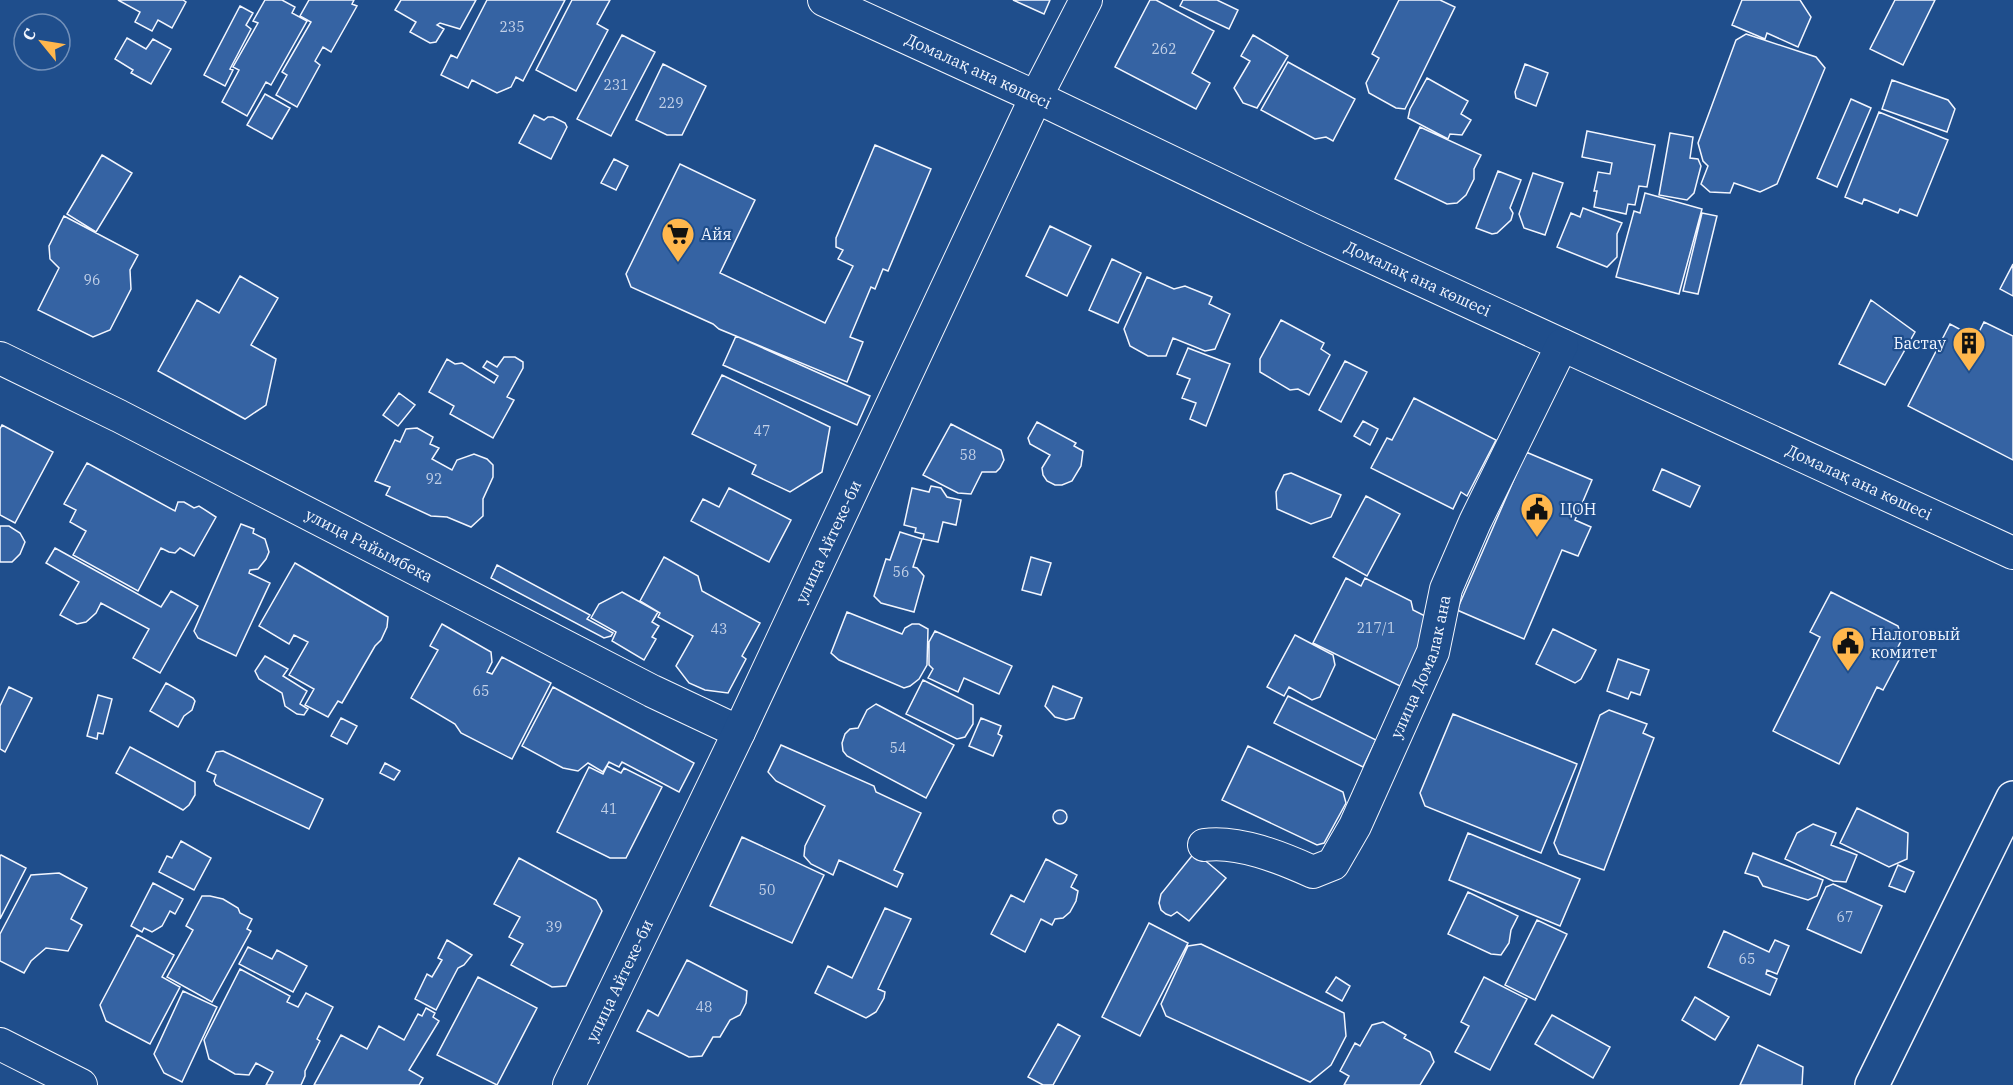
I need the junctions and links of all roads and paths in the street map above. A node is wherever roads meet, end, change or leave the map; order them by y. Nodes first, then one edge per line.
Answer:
1 (824, 0) edge
2 (1086, 0) edge
3 (1036, 97) junction
4 (1562, 345) junction
5 (0, 358) edge
6 (2013, 553) edge
7 (739, 732) junction
8 (2013, 798) edge
9 (1204, 845) dead end
10 (0, 1044) edge
11 (81, 1085) edge
12 (569, 1085) edge
13 (1872, 1085) edge

1 - 3 street, Домалақ ана көшесі
2 - 3 street, улица Айтеке-би
3 - 4 street, Домалақ ана көшесі
3 - 7 street, улица Айтеке-би
4 - 6 street, Домалақ ана көшесі
4 - 9 street, улица Домалак ана
5 - 7 street, улица Райымбека
7 - 12 street, улица Айтеке-би
8 - 13 main road
10 - 11 street

